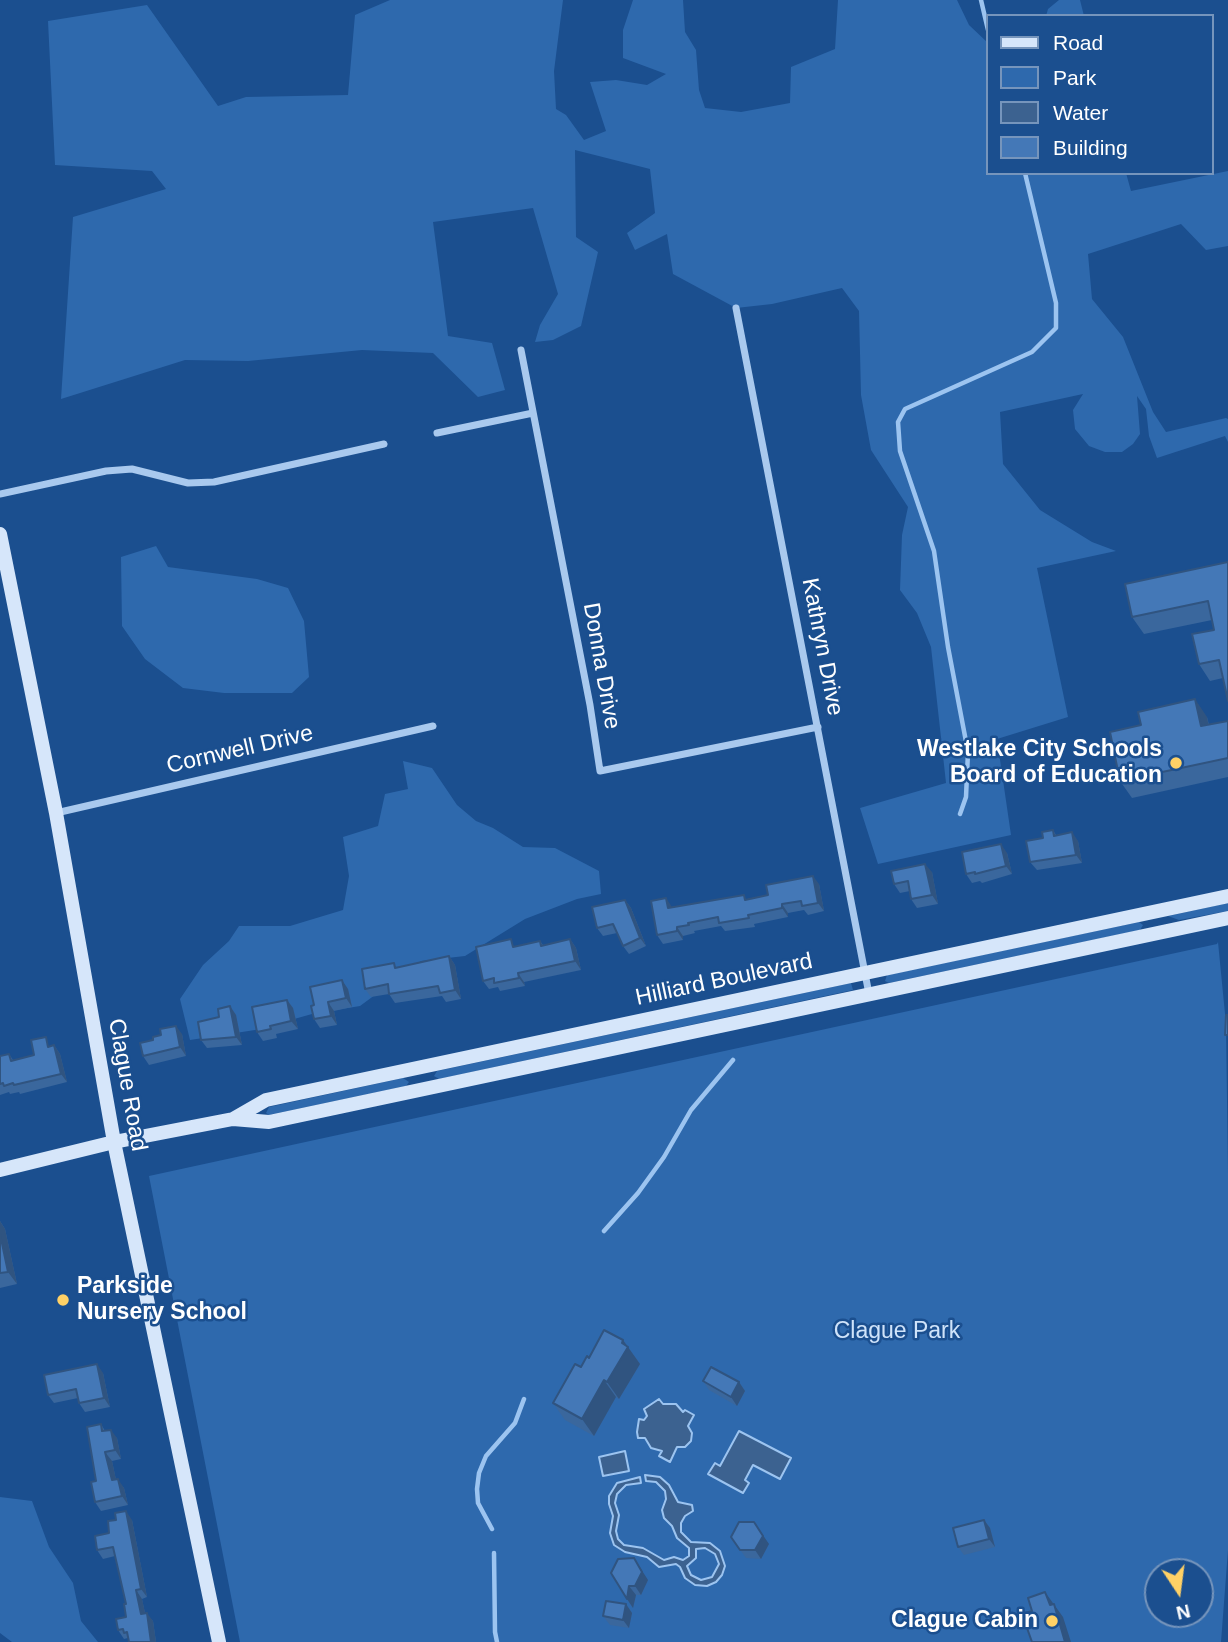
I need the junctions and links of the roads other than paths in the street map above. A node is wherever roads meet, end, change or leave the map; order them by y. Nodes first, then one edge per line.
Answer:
1 (736, 308) dead end
2 (521, 350) dead end
3 (533, 413) junction
4 (437, 433) dead end
5 (384, 444) dead end
6 (0, 495) edge
7 (0, 534) edge
8 (433, 726) dead end
9 (818, 727) junction
10 (56, 813) junction
11 (1228, 896) edge
12 (1228, 918) edge
13 (864, 973) junction
14 (869, 995) junction
15 (233, 1119) junction
16 (114, 1143) junction
17 (0, 1170) edge
18 (219, 1642) edge

1 - 9 street, Kathryn Drive
2 - 3 street, Donna Drive
3 - 4 street
3 - 9 street, Donna Drive
5 - 6 street
7 - 10 main road, Clague Road
8 - 10 street, Cornwell Drive
9 - 13 street, Kathryn Drive
10 - 16 main road, Clague Road
11 - 13 main road, Hilliard Boulevard
12 - 14 main road, Hilliard Boulevard
13 - 14 street, Kathryn Drive
13 - 15 main road, Hilliard Boulevard
14 - 15 main road, Hilliard Boulevard
15 - 16 main road, Hilliard Boulevard
16 - 17 main road, Hilliard Boulevard
16 - 18 main road, Clague Road

